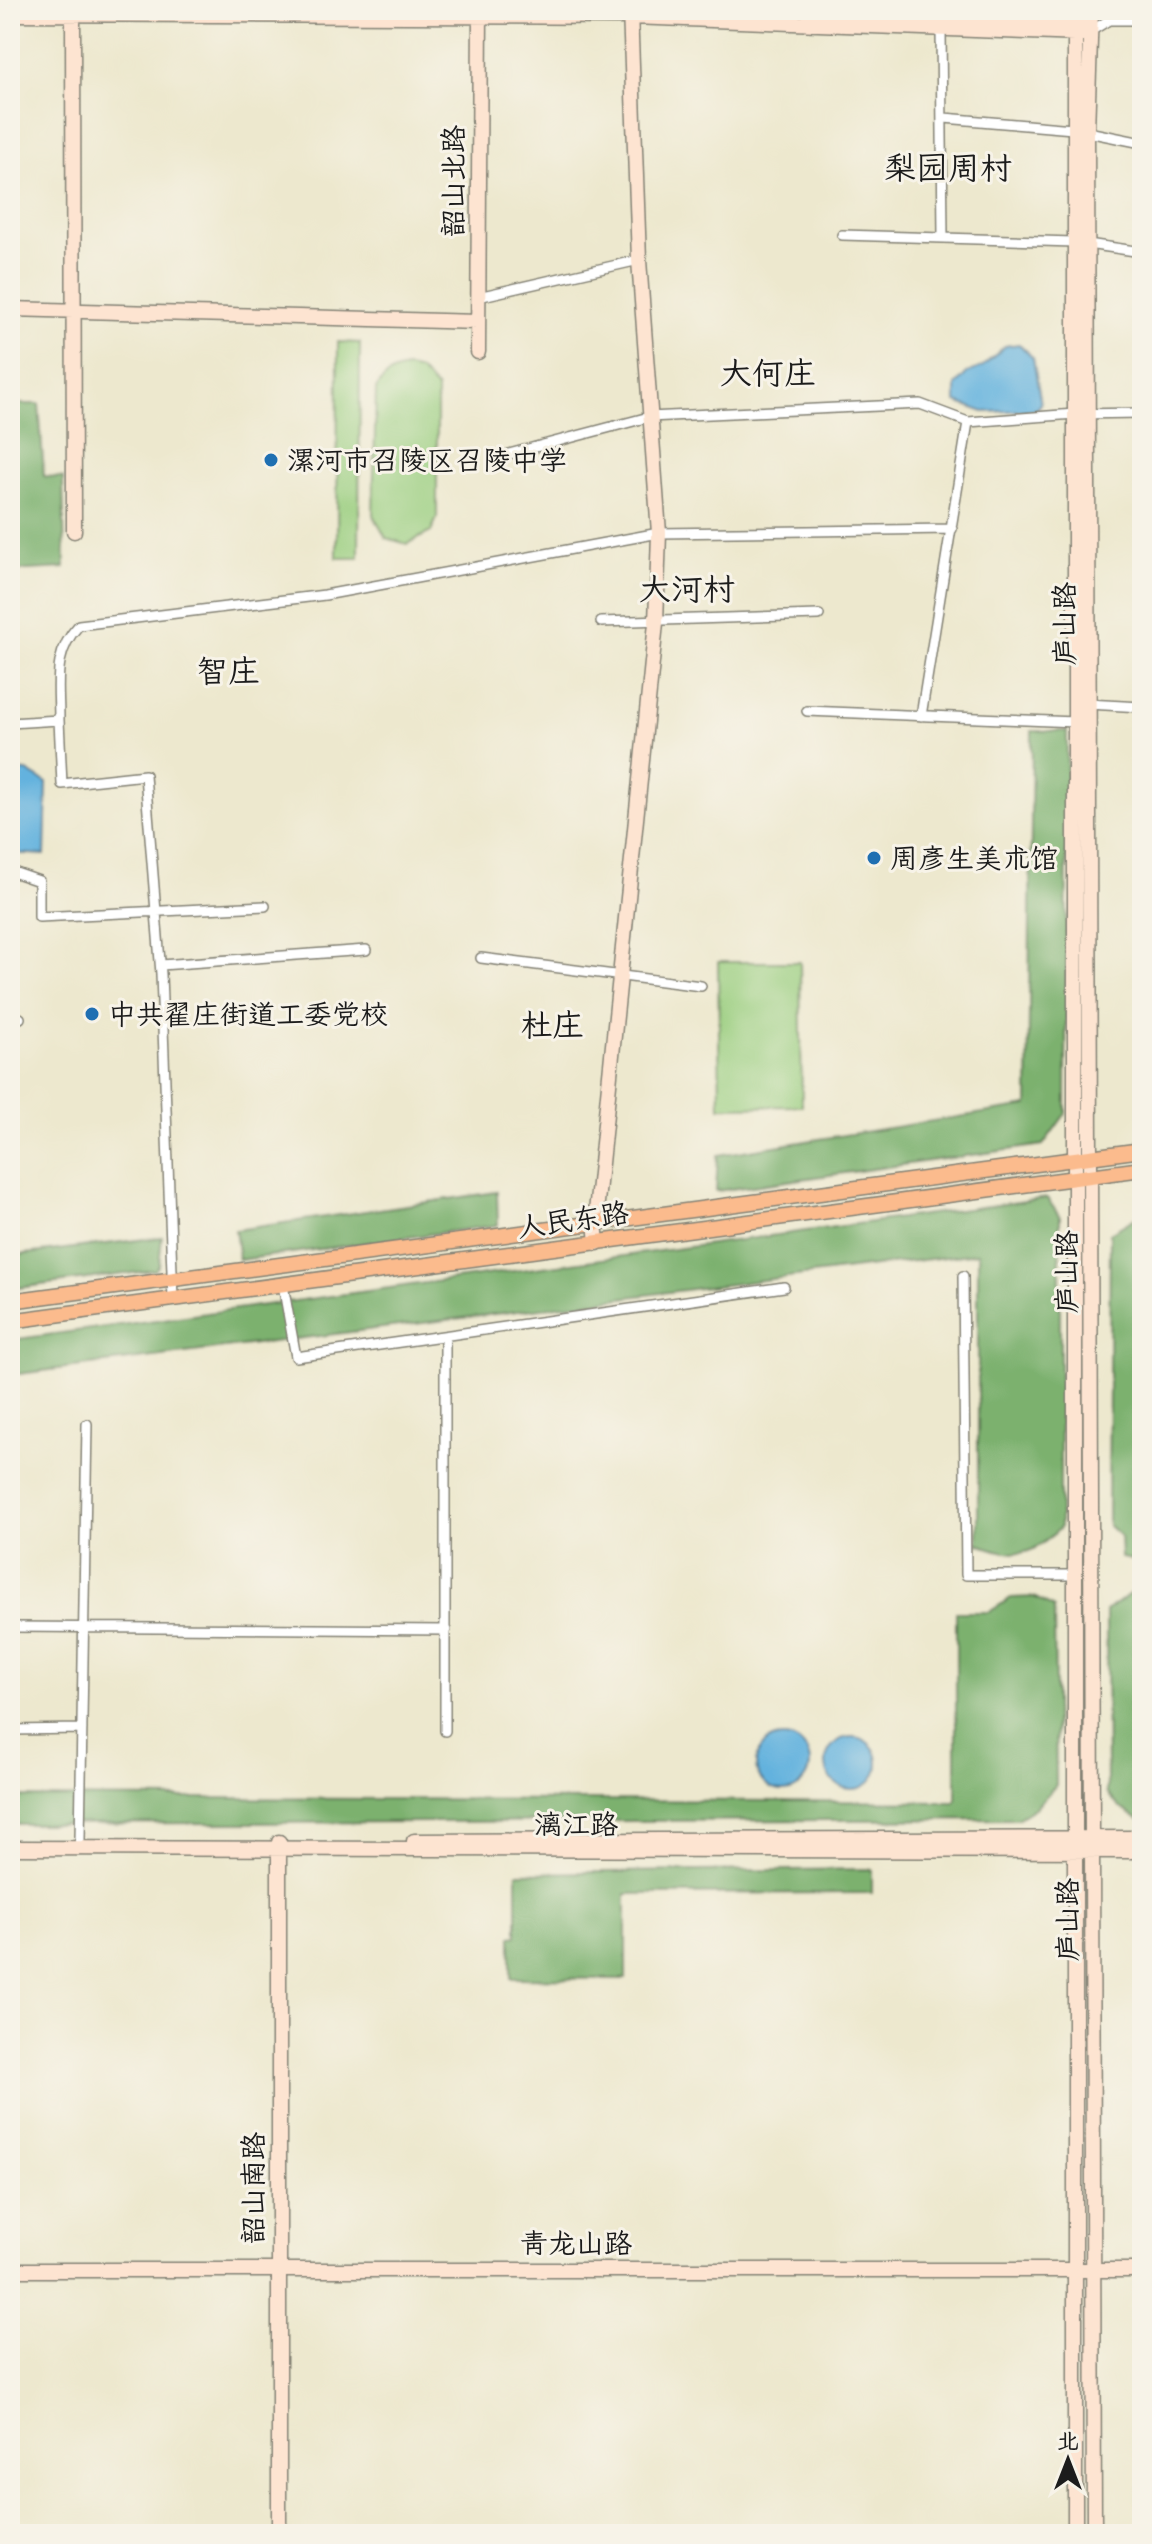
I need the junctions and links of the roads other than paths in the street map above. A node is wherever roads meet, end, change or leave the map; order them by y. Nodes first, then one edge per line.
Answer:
1 (806, 10) edge
2 (1091, 10) edge
3 (73, 12) edge
4 (278, 12) edge
5 (480, 13) edge
6 (631, 13) edge
7 (10, 14) edge
8 (1142, 20) edge
9 (1074, 23) edge
10 (941, 30) junction
11 (1091, 31) junction
12 (944, 118) junction
13 (1080, 130) junction
14 (1142, 143) edge
15 (842, 235) dead end
16 (943, 238) junction
17 (1082, 243) junction
18 (1142, 252) edge
19 (639, 260) junction
20 (478, 297) junction
21 (10, 309) edge
22 (74, 309) junction
23 (478, 322) junction
24 (478, 352) dead end
25 (1142, 413) edge
26 (1082, 414) junction
27 (649, 417) junction
28 (968, 422) junction
29 (498, 457) dead end
30 (952, 529) junction
31 (74, 531) dead end
32 (659, 533) junction
33 (819, 615) dead end
34 (656, 621) junction
35 (601, 622) dead end
36 (1083, 704) junction
37 (1142, 707) edge
38 (807, 711) dead end
39 (921, 716) junction
40 (59, 720) junction
41 (1075, 722) junction
42 (10, 723) edge
43 (10, 871) edge
44 (265, 906) dead end
45 (156, 913) junction
46 (366, 950) dead end
47 (481, 958) dead end
48 (161, 965) junction
49 (622, 973) junction
50 (701, 986) dead end
51 (1142, 1150) edge
52 (1092, 1156) junction
53 (1076, 1159) junction
54 (1142, 1169) edge
55 (1092, 1176) junction
56 (1076, 1179) junction
57 (595, 1222) junction
58 (597, 1243) junction
59 (963, 1276) dead end
60 (173, 1278) junction
61 (283, 1285) junction
62 (784, 1287) dead end
63 (173, 1299) junction
64 (10, 1301) edge
65 (10, 1321) edge
66 (445, 1336) junction
67 (87, 1424) dead end
68 (1077, 1575) junction
69 (1093, 1575) junction
70 (10, 1627) edge
71 (84, 1628) junction
72 (446, 1630) junction
73 (82, 1729) junction
74 (10, 1730) edge
75 (445, 1731) dead end
76 (1142, 1838) edge
77 (10, 1840) edge
78 (80, 1840) junction
79 (1076, 1844) junction
80 (1093, 1844) junction
81 (279, 1846) junction
82 (10, 1848) edge
83 (1142, 1851) edge
84 (279, 2269) junction
85 (10, 2270) edge
86 (1073, 2270) junction
87 (1094, 2270) junction
88 (1142, 2270) edge
89 (279, 2534) edge
90 (1075, 2534) edge
91 (1094, 2534) edge

1 - 9 street
2 - 11 street, 庐山路
3 - 4 street
3 - 7 street
3 - 22 street
4 - 5 street
5 - 6 street
5 - 20 street, 韶山北路
6 - 10 street
6 - 19 street
8 - 11 street
9 - 10 street
9 - 11 street
9 - 13 street, 庐山路
10 - 12 street
11 - 13 street, 庐山路
12 - 13 street
12 - 16 street
13 - 14 street
13 - 17 street, 庐山路
15 - 16 street
16 - 17 street
17 - 18 street
17 - 26 street, 庐山路
19 - 20 street
19 - 27 street
20 - 23 street, 韶山北路
21 - 22 street
22 - 23 street
22 - 31 street
23 - 24 street, 韶山北路
25 - 26 street
26 - 28 street
26 - 36 street, 庐山路
27 - 28 street
27 - 29 street
27 - 32 street
28 - 30 street
30 - 32 street
30 - 39 street
32 - 34 street
32 - 40 street
33 - 34 street
34 - 35 street
34 - 49 street
36 - 37 street
36 - 41 street, 庐山路
36 - 52 street, 庐山路
38 - 39 street
39 - 41 street
40 - 42 street
40 - 45 street
41 - 53 street, 庐山路
43 - 45 street
44 - 45 street
45 - 48 street
46 - 48 street
47 - 49 street
48 - 60 street
49 - 50 street
49 - 57 street
51 - 52 main road, 人民东路
52 - 53 main road, 人民东路
52 - 55 street, 庐山路
53 - 56 street, 庐山路
53 - 57 main road, 人民东路
54 - 55 main road, 人民东路
55 - 56 main road, 人民东路
55 - 69 street, 庐山路
56 - 58 main road, 人民东路
56 - 68 street, 庐山路
57 - 58 street
57 - 60 main road, 人民东路
58 - 61 main road, 人民东路
59 - 68 street
60 - 63 street
60 - 64 main road, 人民东路
61 - 63 main road, 人民东路
61 - 66 street
62 - 66 street
63 - 65 main road, 人民东路
66 - 72 street
67 - 71 street
68 - 69 street
68 - 79 street, 庐山路
69 - 80 street, 庐山路
70 - 71 street
71 - 72 street
71 - 73 street
72 - 75 street
73 - 74 street
73 - 78 street
76 - 80 street, 漓江路
77 - 78 street, 漓江路
78 - 81 street, 漓江路
79 - 80 street, 漓江路
79 - 81 street, 漓江路
79 - 86 street, 庐山路
80 - 83 street, 漓江路
80 - 87 street, 庐山路
81 - 82 street, 漓江路
81 - 84 street, 韶山南路
84 - 85 street, 青龙山路
84 - 86 street, 青龙山路
84 - 89 street, 韶山南路
86 - 87 street, 青龙山路
86 - 90 street, 庐山路
87 - 88 street, 青龙山路
87 - 91 street, 庐山路

